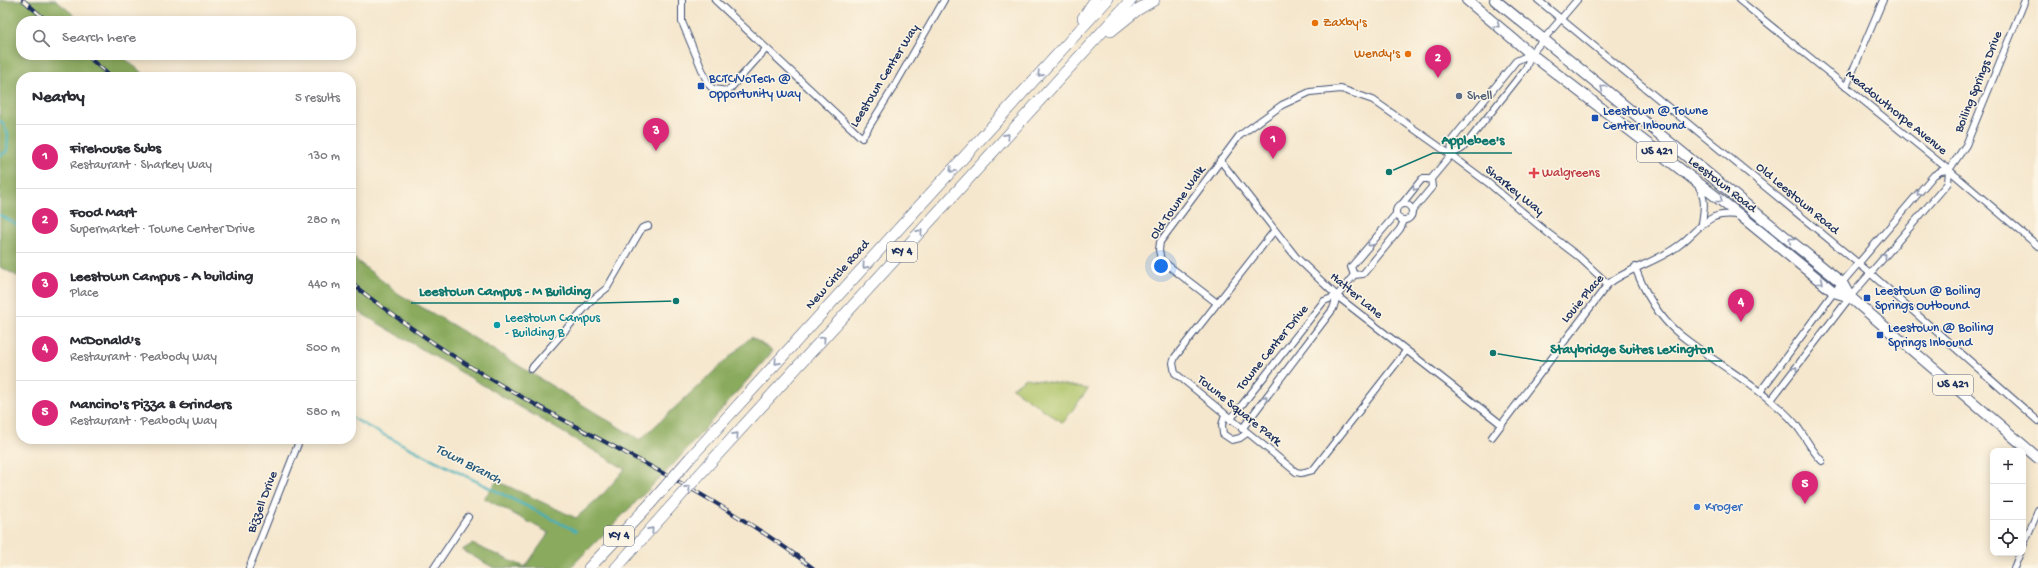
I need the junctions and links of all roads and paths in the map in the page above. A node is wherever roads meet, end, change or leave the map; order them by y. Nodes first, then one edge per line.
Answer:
1 (682, 0) edge
2 (715, 0) edge
3 (944, 0) edge
4 (1095, 0) edge
5 (1107, 0) edge
6 (1131, 0) edge
7 (1154, 0) edge
8 (1467, 0) edge
9 (1495, 0) edge
10 (1538, 0) edge
11 (1577, 0) edge
12 (1739, 0) edge
13 (1883, 0) edge
14 (2025, 0) edge
15 (1746, 2) edge
16 (1562, 19) junction
17 (1095, 40) junction
18 (1543, 41) junction
19 (1066, 45) junction
20 (766, 48) junction
21 (1531, 54) junction
22 (1846, 87) junction
23 (1451, 155) junction
24 (1220, 160) junction
25 (1949, 170) junction
26 (1431, 179) junction
27 (1698, 184) junction
28 (1402, 204) junction
29 (1412, 211) junction
30 (1396, 214) junction
31 (1741, 216) junction
32 (1404, 221) junction
33 (1702, 224) junction
34 (648, 226) dead end
35 (1274, 231) junction
36 (2038, 246) edge
37 (1858, 264) junction
38 (1635, 267) junction
39 (1870, 273) junction
40 (1354, 275) junction
41 (1842, 283) junction
42 (1608, 284) junction
43 (1834, 292) junction
44 (1337, 296) junction
45 (1850, 297) junction
46 (1217, 303) junction
47 (1406, 351) junction
48 (531, 369) dead end
49 (1760, 392) junction
50 (1771, 400) junction
51 (1225, 415) junction
52 (1230, 420) junction
53 (2038, 421) edge
54 (1502, 424) junction
55 (1242, 429) junction
56 (1247, 433) junction
57 (1492, 437) dead end
58 (298, 444) dead end
59 (2038, 458) edge
60 (1822, 461) dead end
61 (2038, 511) edge
62 (468, 517) dead end
63 (2026, 539) edge
64 (2019, 556) edge
65 (249, 568) edge
66 (434, 568) edge
67 (589, 568) edge
68 (616, 568) edge
69 (2014, 568) edge

1 - 20 street
2 - 20 street, Leestown Center Way
3 - 20 street, Leestown Center Way
4 - 19 highway
5 - 19 highway, New Circle Road / KY 4
6 - 17 highway, KY 4
7 - 17 highway
8 -> 21 main road, Leestown Road / US 421
9 - 18 main road, Leestown Road / US 421
10 - 16 street, Old Leestown Road
11 - 16 street
12 - 15 street, Meadowthorpe Avenue
13 - 22 street
14 - 25 street, Boiling Springs Drive
15 - 22 street, Meadowthorpe Avenue
16 - 18 street
16 - 37 street, Old Leestown Road
68 -> 17 highway, KY 4, bridge
18 - 21 street
41 -> 18 main road, Leestown Road / US 421
19 -> 67 highway, New Circle Road / KY 4, bridge
23 -> 21 street
21 - 23 street
21 - 27 main road, Leestown Road / US 421
22 - 25 street, Meadowthorpe Avenue
23 - 24 street, Sharkey Way
23 - 26 street
23 - 42 street, Sharkey Way
24 - 35 street, Hatter Lane
24 - 46 street, Old Towne Walk
25 - 36 street, Meadowthorpe Avenue
25 -> 37 street
39 -> 25 street, Boiling Springs Drive
26 -> 28 street
26 - 29 street
27 -> 31 main road, Leestown Road / US 421
27 - 33 street
28 - 29 street
28 - 30 street
29 - 32 street
30 - 32 street
30 -> 40 street, Towne Center Drive
31 - 33 street, Louie Place
31 -> 43 main road, Leestown Road / US 421
32 - 40 street, Towne Center Drive
33 - 38 street, Louie Place
34 - 48 street
35 - 44 street, Hatter Lane
35 - 46 street, Towne Square Park
37 - 39 street, Old Leestown Road
37 - 41 street
38 - 42 street, Louie Place
38 - 49 street
39 - 45 street, Boiling Springs Drive
39 - 53 street, Old Leestown Road
40 - 44 street, Towne Center Drive
41 - 43 street
41 - 45 main road, Leestown Road / US 421
42 - 54 street, Louie Place
43 - 45 main road, Leestown Road / US 421
43 - 49 street
44 - 47 street, Hatter Lane
44 - 52 street, Towne Center Drive
55 -> 44 street, Towne Center Drive
50 -> 45 street, Boiling Springs Drive
45 - 59 main road, Leestown Road / US 421
46 - 51 street, Towne Square Park
47 - 54 street, Hatter Lane
47 - 56 street, Towne Square Park
49 - 50 street
50 - 60 street
51 - 52 street, Towne Square Park
51 - 56 street
52 - 55 street, Towne Square Park
54 - 57 street, Louie Place
55 - 56 street, Towne Square Park
58 - 65 street, Bizzell Drive
61 - 63 street
62 - 66 street
64 - 69 street

